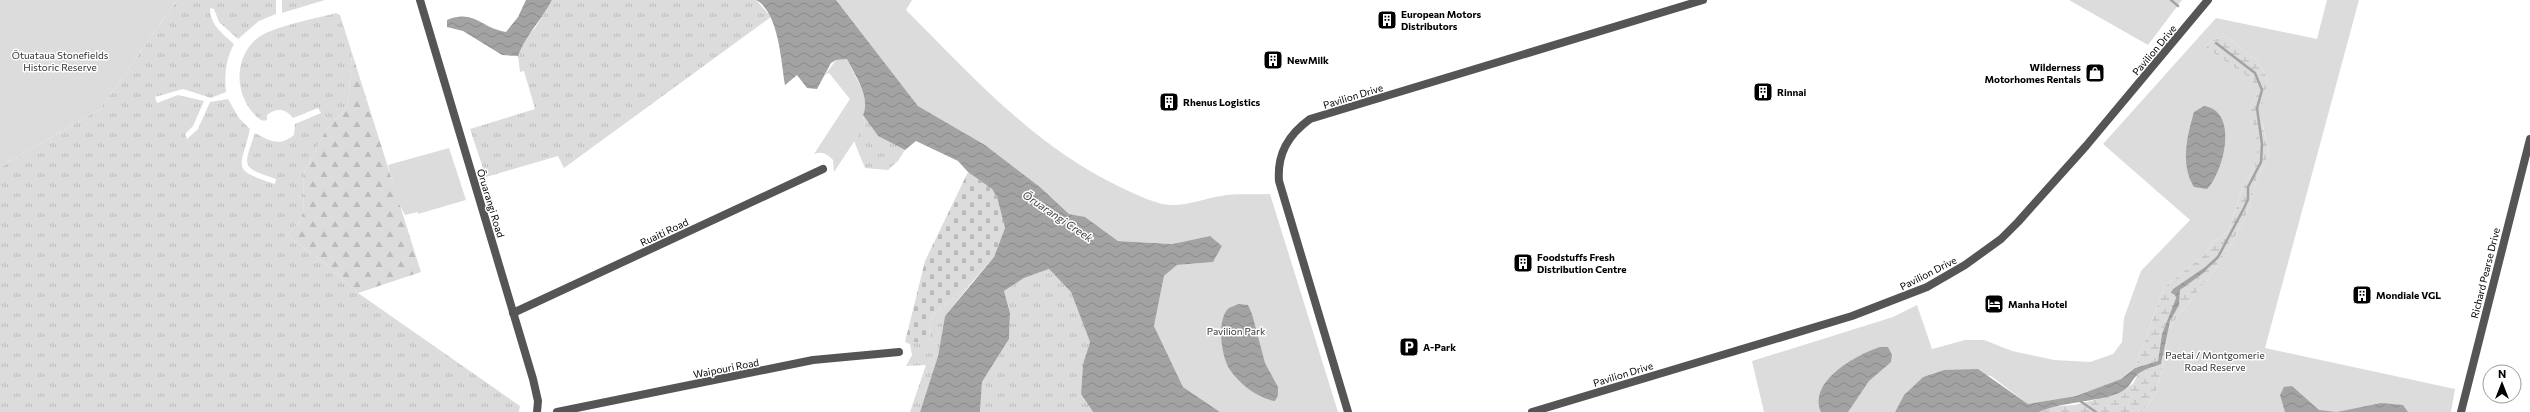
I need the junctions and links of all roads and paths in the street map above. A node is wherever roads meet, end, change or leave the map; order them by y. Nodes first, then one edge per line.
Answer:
1 (420, 0) edge
2 (1703, 0) edge
3 (2208, 0) edge
4 (2530, 139) edge
5 (823, 169) dead end
6 (2521, 171) junction
7 (2530, 173) edge
8 (514, 313) junction
9 (899, 352) dead end
10 (537, 412) edge
11 (557, 412) edge
12 (1348, 412) edge
13 (1532, 412) edge
14 (2461, 412) edge

1 - 8 street, Ōruarangi Road
2 - 12 street, Pavilion Drive
3 - 13 street, Pavilion Drive
4 - 6 street, Richard Pearse Drive
5 - 8 street, Ruaiti Road
6 - 7 street
6 - 14 street, Richard Pearse Drive
8 - 10 street, Ōruarangi Road
9 - 11 street, Waipouri Road

